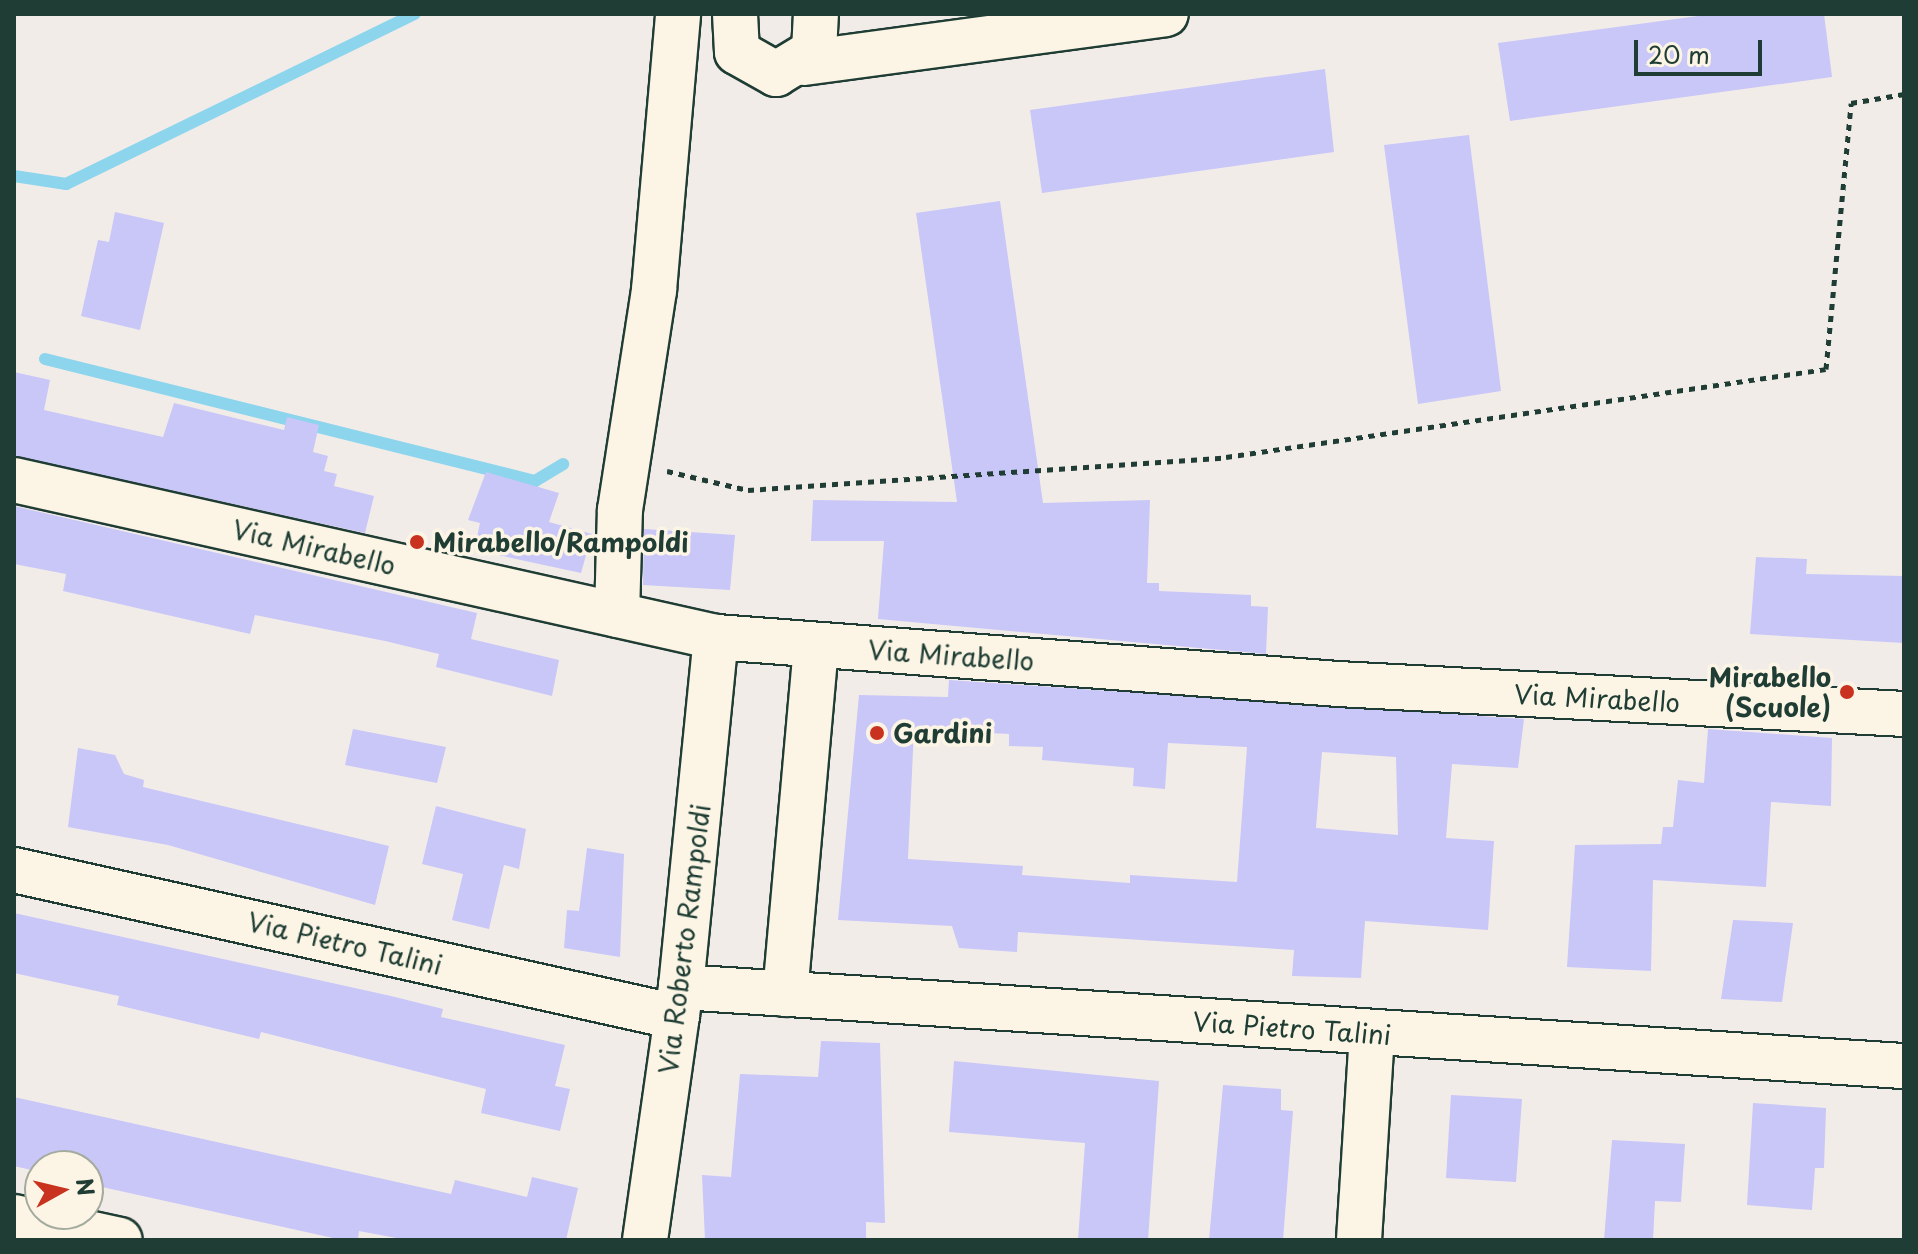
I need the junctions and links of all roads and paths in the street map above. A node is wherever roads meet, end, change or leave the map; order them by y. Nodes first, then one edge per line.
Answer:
1 (678, 14) edge
2 (735, 14) edge
3 (816, 14) edge
4 (1166, 14) edge
5 (804, 63) junction
6 (1904, 94) edge
7 (631, 463) junction
8 (14, 480) edge
9 (617, 615) junction
10 (716, 637) junction
11 (816, 645) junction
12 (1904, 714) edge
13 (14, 870) edge
14 (785, 994) junction
15 (679, 1002) junction
16 (1372, 1034) junction
17 (1904, 1066) edge
18 (14, 1217) edge
19 (120, 1240) edge
20 (645, 1240) edge
21 (1359, 1240) edge

1 - 7 street
2 - 5 street
3 - 5 street
4 - 5 street
6 - 7 path
7 - 9 street
8 - 9 street, Via Mirabello
9 - 10 street, Via Mirabello
10 - 11 street, Via Mirabello
10 - 15 street, Via Roberto Rampoldi
11 - 12 street, Via Mirabello
11 - 14 street
13 - 15 street, Via Pietro Talini
14 - 15 street, Via Pietro Talini
14 - 16 street, Via Pietro Talini
15 - 20 street, Via Roberto Rampoldi
16 - 17 street, Via Pietro Talini
16 - 21 street
18 - 19 street

